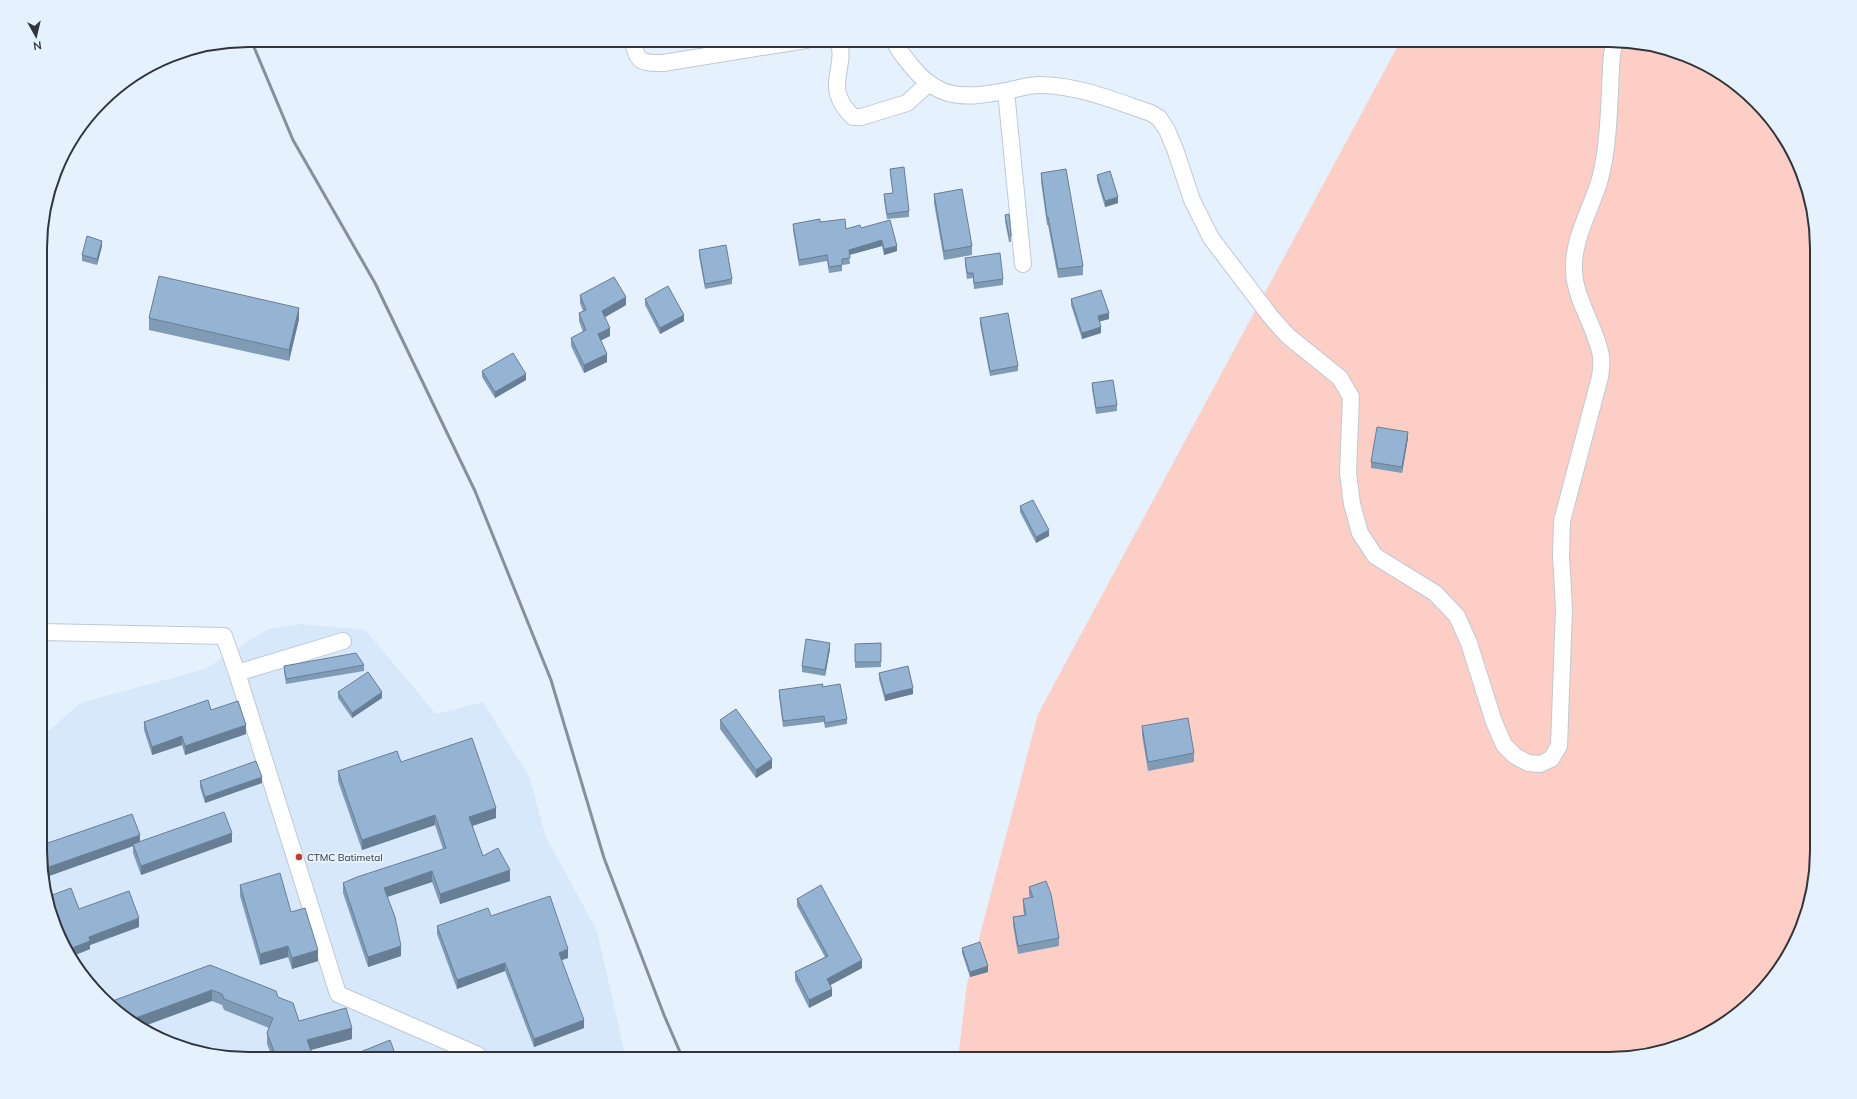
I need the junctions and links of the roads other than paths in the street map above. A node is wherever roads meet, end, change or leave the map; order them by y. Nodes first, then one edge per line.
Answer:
1 (634, 47) edge
2 (762, 47) edge
3 (839, 47) edge
4 (897, 47) edge
5 (1614, 47) edge
6 (929, 83) junction
7 (1006, 91) junction
8 (1023, 264) dead end
9 (47, 632) edge
10 (342, 641) dead end
11 (237, 673) junction
12 (471, 1052) edge

1 - 2 street
3 - 6 street
4 - 6 street
5 - 7 street
6 - 7 street
7 - 8 street
9 - 11 street
10 - 11 street
11 - 12 street

